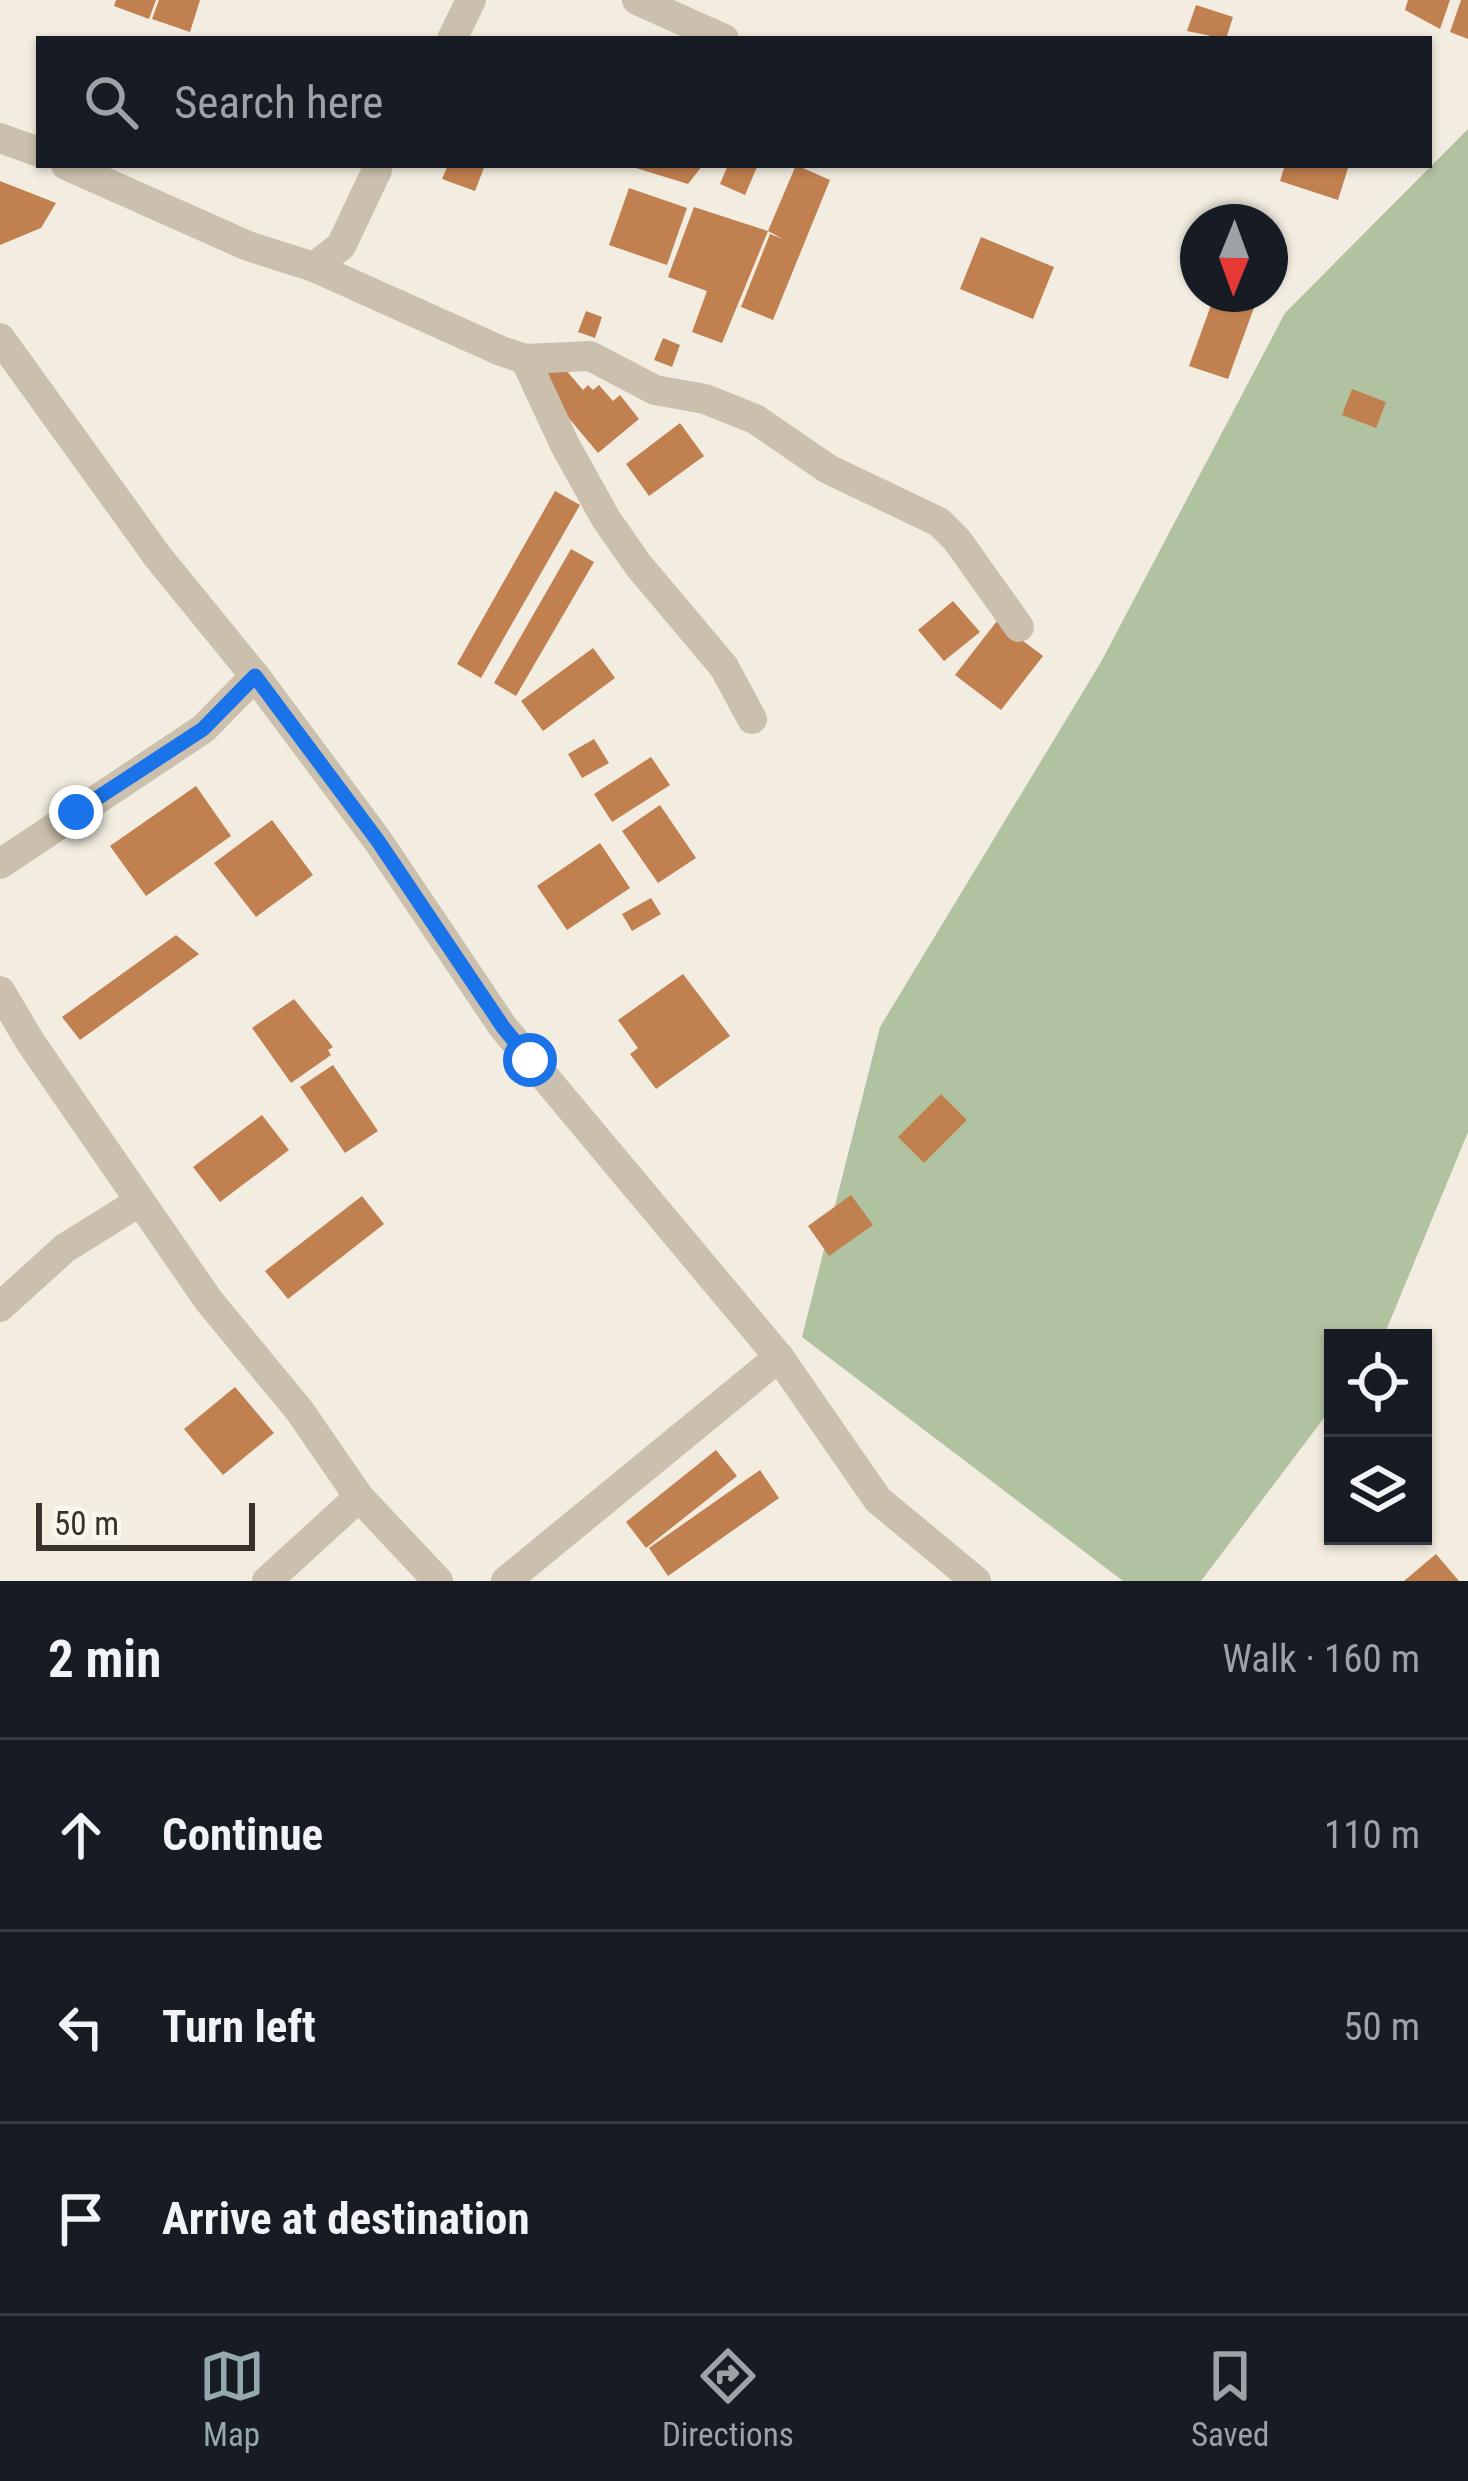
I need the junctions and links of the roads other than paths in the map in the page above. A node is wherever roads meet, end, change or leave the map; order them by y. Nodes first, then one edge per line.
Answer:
1 (471, 0) edge
2 (650, 16) edge
3 (453, 36) edge
4 (714, 36) edge
5 (0, 138) edge
6 (36, 151) edge
7 (73, 168) edge
8 (377, 170) dead end
9 (314, 267) junction
10 (0, 338) edge
11 (525, 359) junction
12 (1018, 627) dead end
13 (255, 676) junction
14 (752, 719) dead end
15 (0, 864) edge
16 (0, 992) edge
17 (140, 1202) junction
18 (0, 1307) edge
19 (779, 1357) junction
20 (359, 1497) junction
21 (267, 1581) edge
22 (438, 1581) edge
23 (506, 1581) edge
24 (976, 1581) edge

1 - 3 street
2 - 4 street
5 - 6 street
7 - 9 street
8 - 9 street
9 - 11 street
10 - 13 street
11 - 12 street
11 - 14 street
13 - 15 street
13 - 19 street
16 - 17 street
17 - 18 street
17 - 20 street
19 - 23 street
19 - 24 street
20 - 21 street
20 - 22 street

